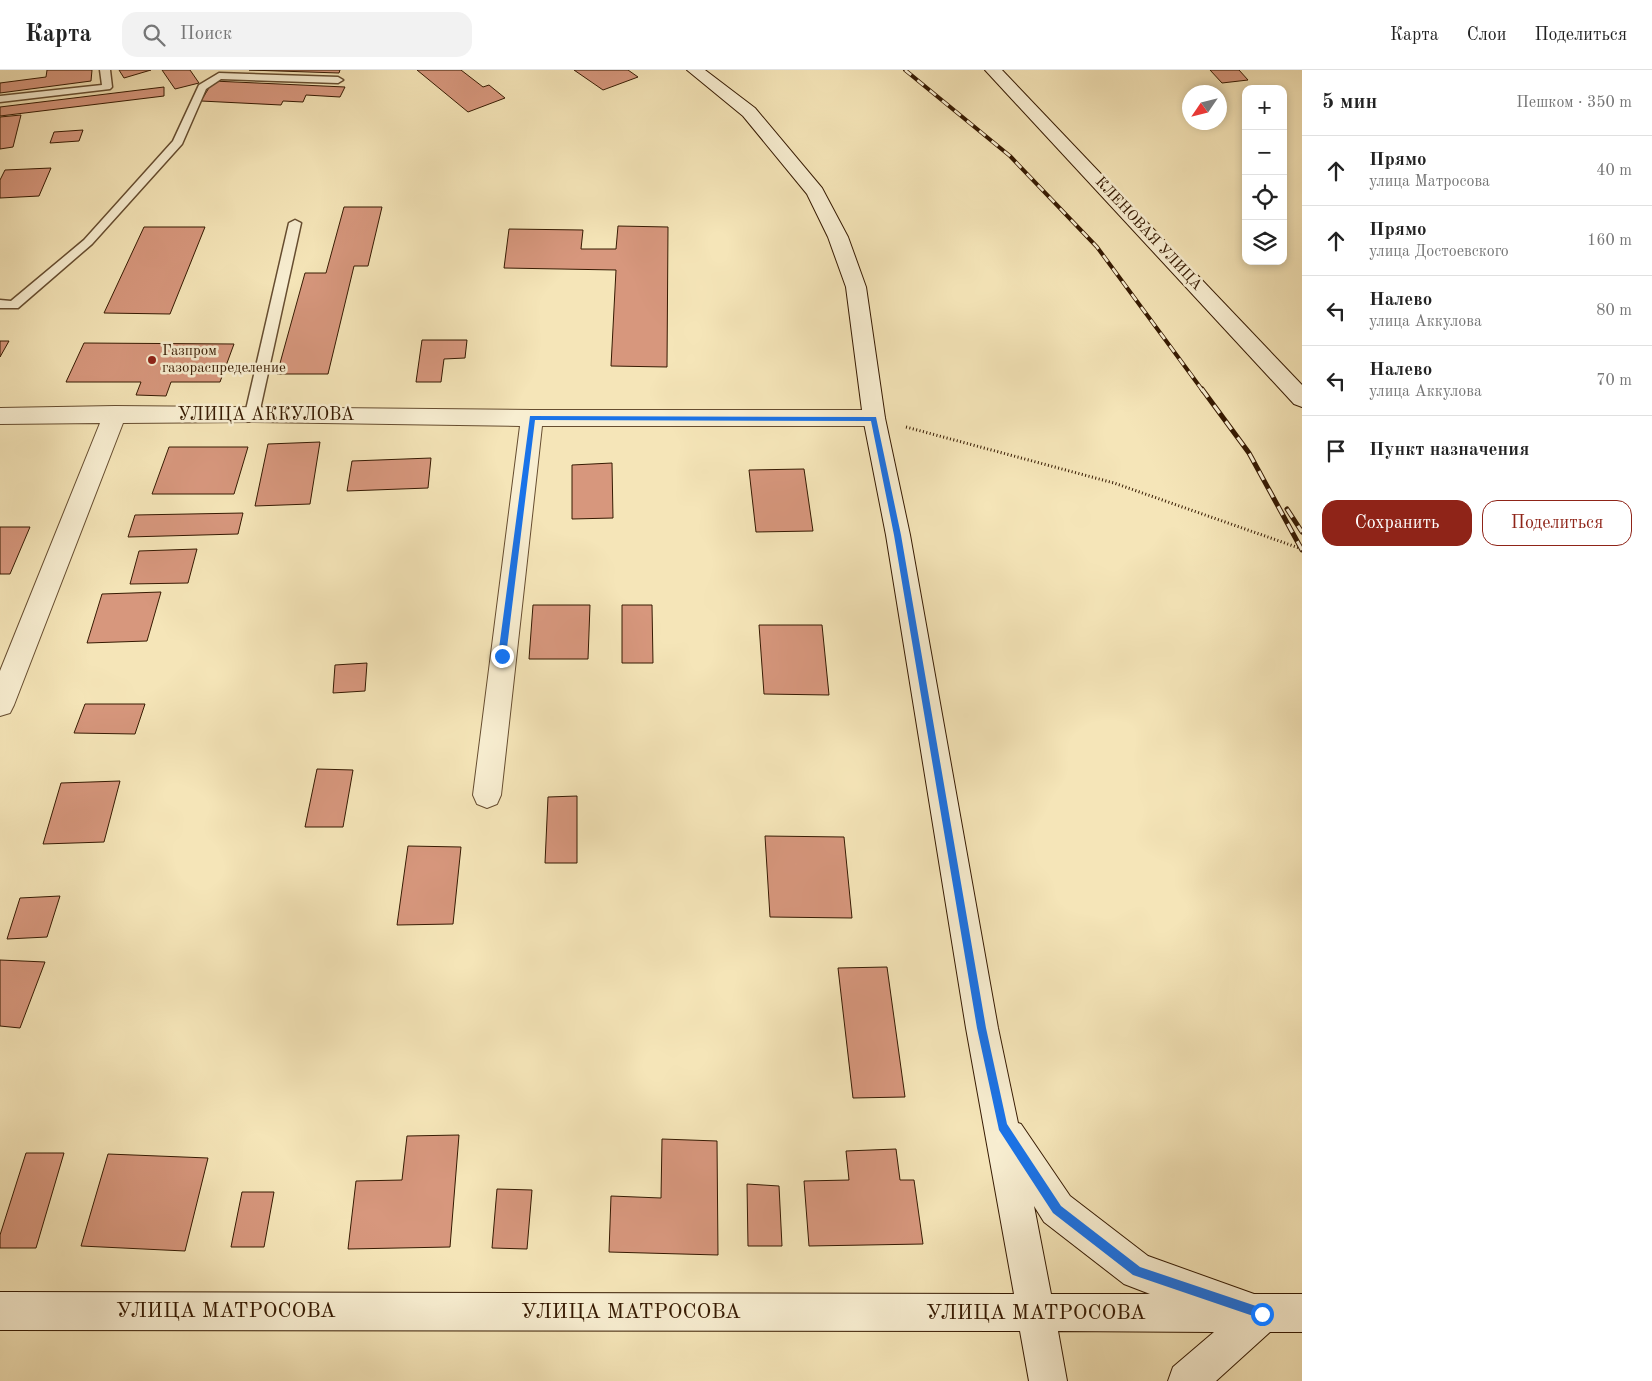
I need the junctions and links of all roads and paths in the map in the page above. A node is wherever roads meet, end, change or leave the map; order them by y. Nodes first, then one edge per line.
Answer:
1 (105, 70) edge
2 (695, 70) edge
3 (993, 70) edge
4 (338, 80) dead end
5 (0, 99) edge
6 (295, 224) dead end
7 (0, 304) edge
8 (1302, 399) edge
9 (115, 414) junction
10 (252, 414) junction
11 (0, 416) edge
12 (532, 418) junction
13 (874, 418) junction
14 (1302, 549) edge
15 (0, 703) edge
16 (488, 795) dead end
17 (1002, 1126) junction
18 (0, 1310) edge
19 (1036, 1313) junction
20 (1302, 1313) edge
21 (1262, 1314) junction
22 (1048, 1381) edge
23 (1187, 1381) edge

1 - 5 lane
2 - 13 main road
3 - 8 main road, КЛЕНОВАЯ УЛИЦА
4 - 7 lane
6 - 10 lane
9 - 10 main road, УЛИЦА АККУЛОВА
9 - 11 main road, УЛИЦА АККУЛОВА
9 - 15 main road
10 - 12 main road, УЛИЦА АККУЛОВА
12 - 13 main road, УЛИЦА АККУЛОВА
12 - 16 main road
13 - 14 path
13 - 17 main road
17 - 19 main road
17 - 21 main road, УЛИЦА МАТРОСОВА
18 - 19 main road, УЛИЦА МАТРОСОВА
19 - 21 main road, УЛИЦА МАТРОСОВА
19 - 22 main road
20 - 21 main road, УЛИЦА МАТРОСОВА
21 - 23 main road

